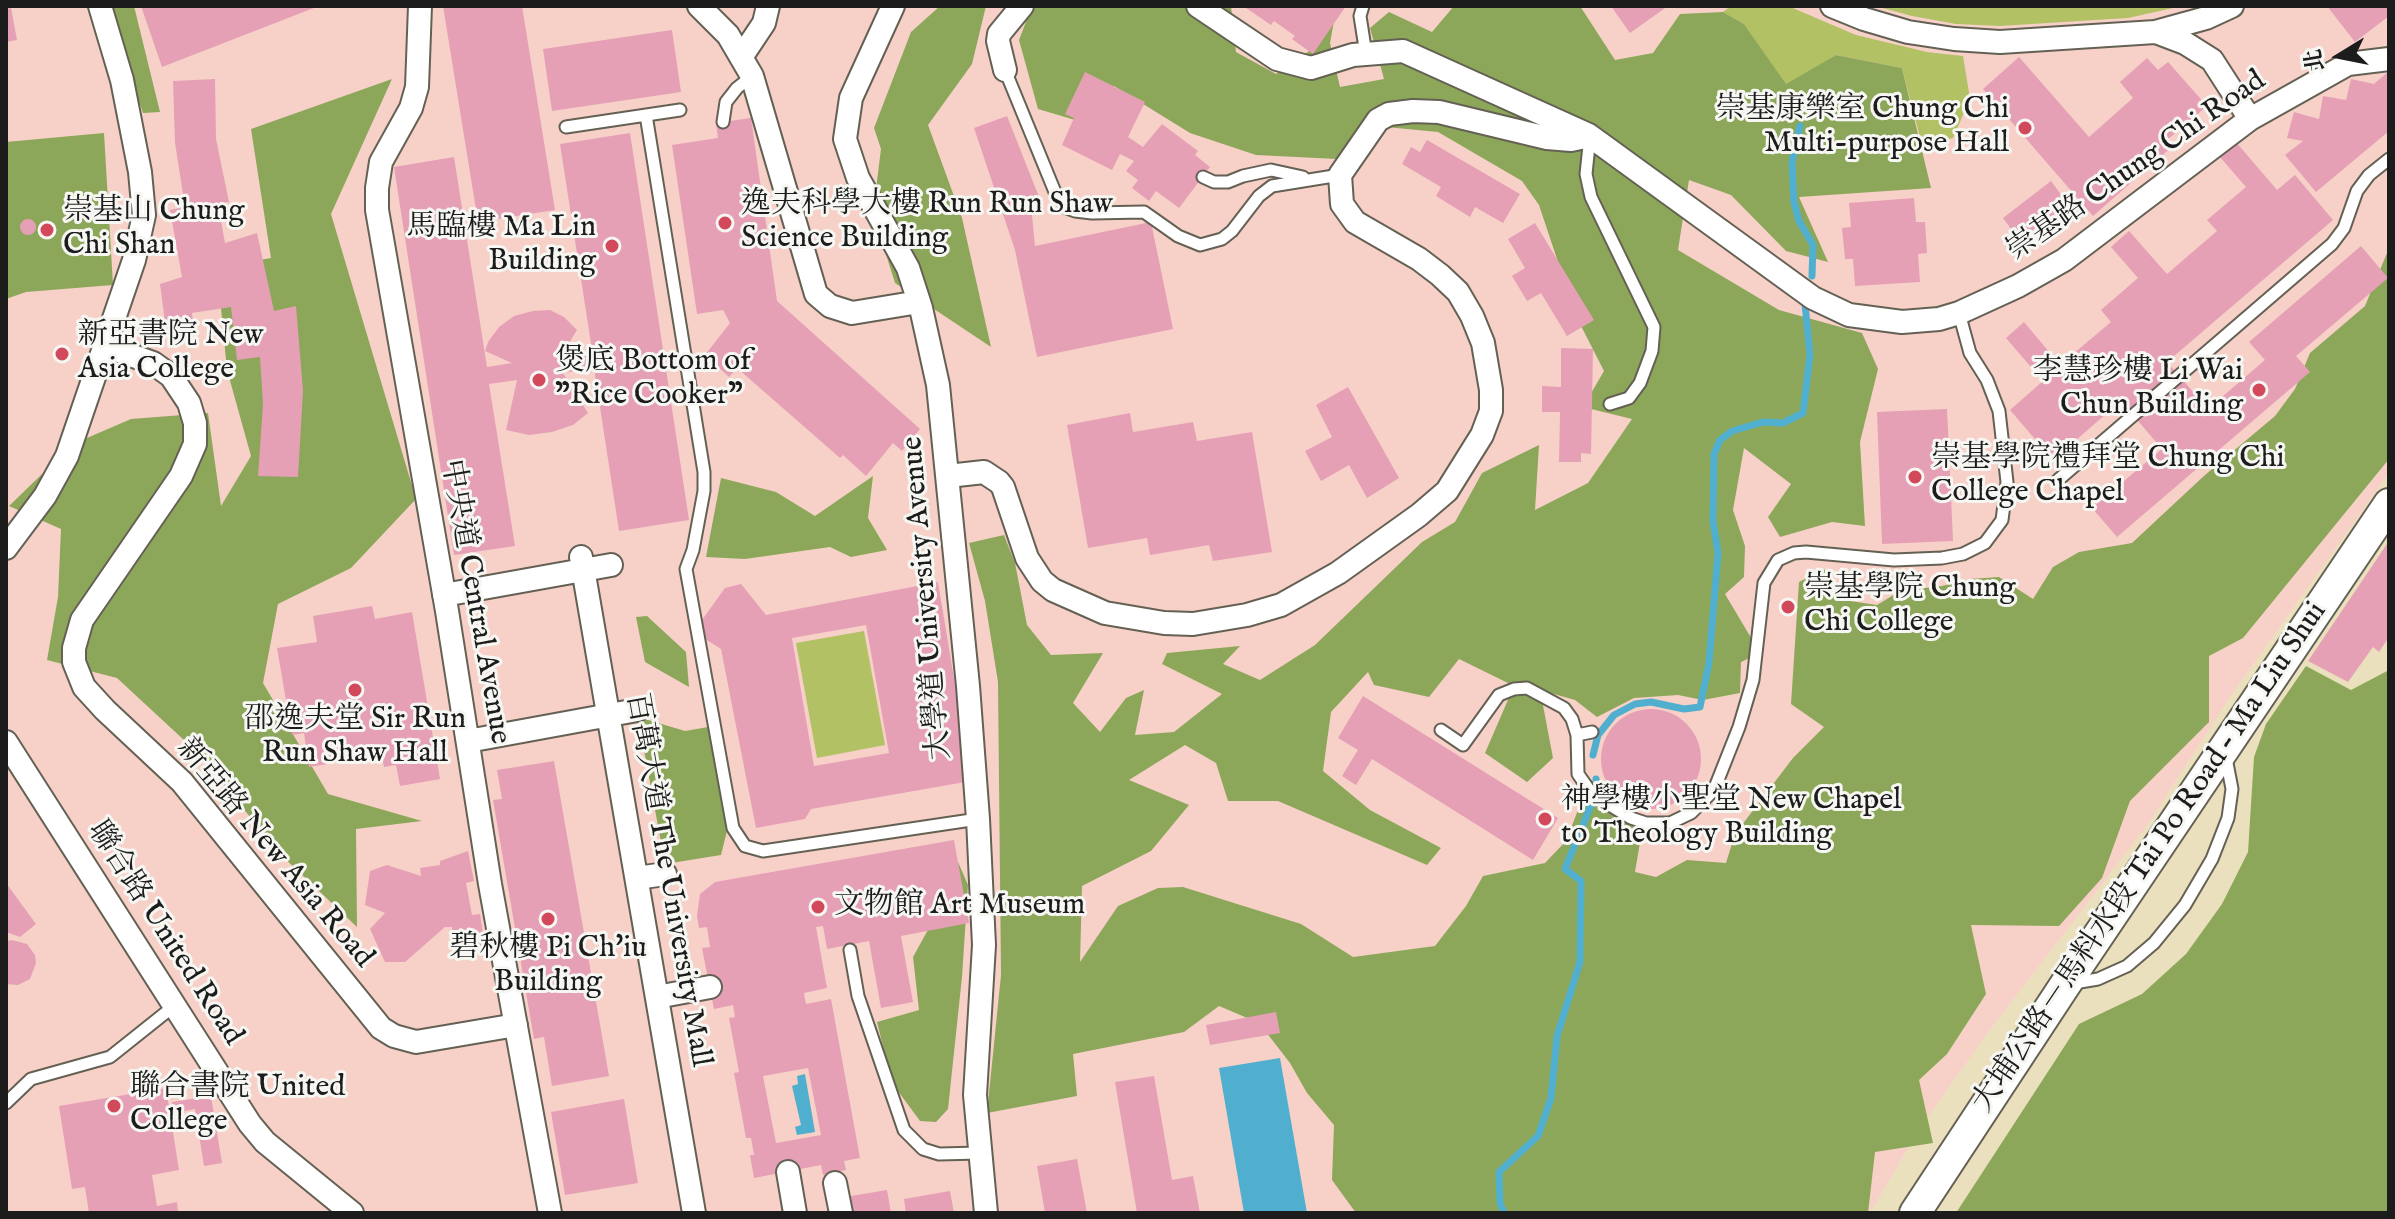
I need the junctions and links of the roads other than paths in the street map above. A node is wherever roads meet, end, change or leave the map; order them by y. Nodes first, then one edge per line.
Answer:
1 (100, 6) edge
2 (420, 6) edge
3 (699, 6) edge
4 (768, 6) edge
5 (893, 6) edge
6 (1022, 6) edge
7 (1198, 6) edge
8 (1363, 6) edge
9 (1832, 6) edge
10 (2228, 8) edge
11 (2155, 32) junction
12 (1366, 54) junction
13 (742, 56) junction
14 (2389, 59) edge
15 (2212, 60) junction
16 (1005, 70) joint
17 (752, 76) junction
18 (680, 110) dead end
19 (646, 115) junction
20 (2250, 119) junction
21 (723, 122) dead end
22 (566, 127) dead end
23 (1590, 136) junction
24 (2389, 159) edge
25 (1340, 175) junction
26 (1203, 177) dead end
27 (1312, 179) junction
28 (919, 302) junction
29 (1959, 313) junction
30 (105, 346) junction
31 (1610, 404) dead end
32 (948, 476) junction
33 (2058, 480) dead end
34 (2389, 504) edge
35 (6, 548) edge
36 (582, 563) junction
37 (611, 565) dead end
38 (444, 595) junction
39 (637, 710) dead end
40 (608, 715) junction
41 (1441, 730) dead end
42 (1592, 732) dead end
43 (1577, 735) junction
44 (468, 741) junction
45 (6, 742) edge
46 (2224, 749) junction
47 (978, 819) junction
48 (665, 874) dead end
49 (637, 878) junction
50 (850, 950) dead end
51 (2065, 985) junction
52 (710, 987) dead end
53 (657, 997) junction
54 (174, 1006) junction
55 (516, 1025) junction
56 (6, 1103) edge
57 (980, 1153) junction
58 (788, 1172) dead end
59 (835, 1183) dead end
60 (352, 1213) edge
61 (550, 1213) edge
62 (694, 1213) edge
63 (795, 1213) edge
64 (841, 1213) edge
65 (986, 1213) edge
66 (1915, 1213) edge

1 - 30 street
2 - 38 street, 中央道 Central Avenue
3 - 13 street
4 - 13 street
5 - 28 street, 大學道 University Avenue
6 - 16 street
7 - 12 street, 崇基路 Chung Chi Road
8 - 12 lane
9 - 11 street
10 - 11 street
10 - 15 street
11 - 15 street
12 - 23 street, 崇基路 Chung Chi Road
13 - 17 street
14 - 20 street, 崇基路 Chung Chi Road
15 - 20 street
16 - 27 lane
17 - 21 lane
17 - 28 street
18 - 19 lane
19 - 22 lane
19 - 47 lane
20 - 29 street, 崇基路 Chung Chi Road
23 - 25 street
23 - 29 street, 崇基路 Chung Chi Road
23 - 31 lane
24 - 33 lane
25 - 27 lane
25 - 32 street
26 - 27 lane
28 - 32 street, 大學道 University Avenue
29 - 43 lane
30 - 35 street
30 - 55 street, 新亞路 New Asia Road
32 - 47 street, 大學道 University Avenue
34 - 46 main road, 大埔公路－馬料水段 Tai Po Road – Ma Liu Shui
36 - 37 street
36 - 38 street
36 - 40 street, 百萬大道 The University Mall
38 - 44 street, 中央道 Central Avenue
39 - 40 street
40 - 44 street
40 - 49 street, 百萬大道 The University Mall
41 - 43 lane
42 - 43 lane
44 - 55 street, 中央道 Central Avenue
45 - 54 street, 聯合路 United Road
46 - 51 main road, 大埔公路－馬料水段 Tai Po Road – Ma Liu Shui
46 - 51 lane
47 - 57 street, 大學道 University Avenue
48 - 49 street
49 - 53 street, 百萬大道 The University Mall
50 - 57 lane
51 - 66 main road, 大埔公路－馬料水段 Tai Po Road – Ma Liu Shui
52 - 53 street
53 - 62 street, 百萬大道 The University Mall
54 - 56 lane
54 - 60 street, 聯合路 United Road
55 - 61 street, 中央道 Central Avenue
57 - 65 street, 大學道 University Avenue
58 - 63 street
59 - 64 street

